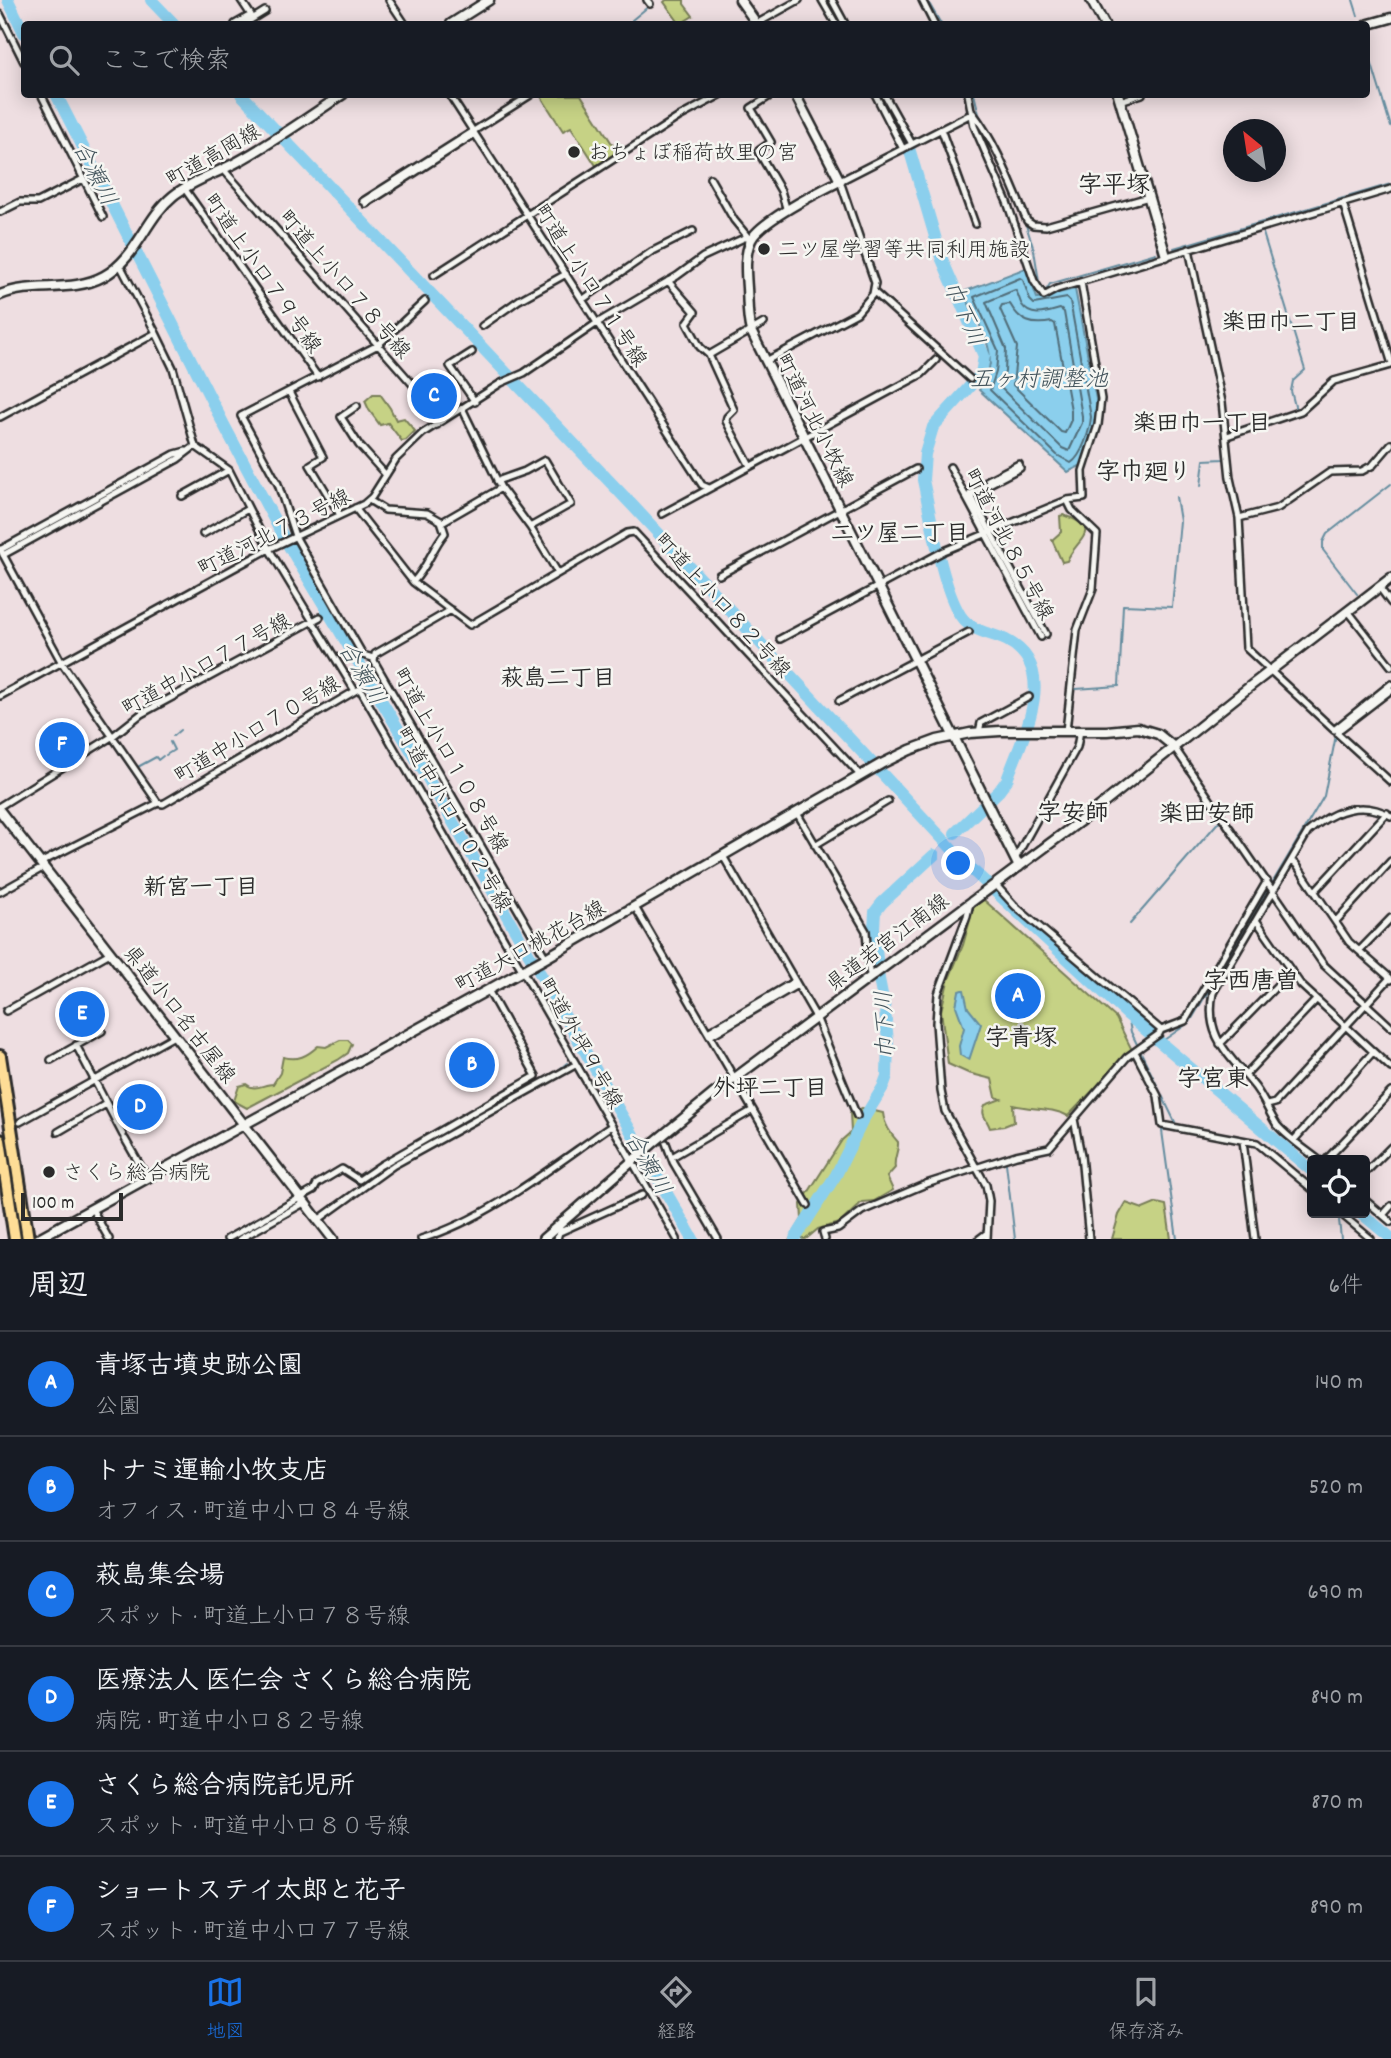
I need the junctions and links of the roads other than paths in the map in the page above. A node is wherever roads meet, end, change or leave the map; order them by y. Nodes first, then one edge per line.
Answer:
1 (241, 0) edge
2 (389, 0) edge
3 (489, 0) edge
4 (740, 0) edge
5 (799, 0) edge
6 (822, 0) edge
7 (832, 0) edge
8 (922, 0) edge
9 (1091, 0) edge
10 (265, 11) dead end
11 (1095, 11) junction
12 (0, 14) edge
13 (1391, 18) edge
14 (240, 21) edge
15 (249, 21) edge
16 (403, 21) edge
17 (456, 21) edge
18 (755, 21) edge
19 (762, 21) edge
20 (834, 21) edge
21 (843, 21) edge
22 (932, 21) edge
23 (1097, 21) edge
24 (1102, 21) edge
25 (1370, 24) edge
26 (21, 56) edge
27 (43, 98) edge
28 (338, 98) edge
29 (453, 98) edge
30 (526, 98) edge
31 (715, 98) edge
32 (767, 98) edge
33 (797, 98) edge
34 (877, 98) edge
35 (886, 98) edge
36 (969, 98) edge
37 (1119, 98) edge
38 (973, 113) junction
39 (941, 129) junction
40 (474, 132) junction
41 (907, 146) junction
42 (223, 169) junction
43 (710, 178) dead end
44 (83, 179) junction
45 (840, 181) junction
46 (184, 188) junction
47 (1391, 189) edge
48 (1149, 197) junction
49 (365, 202) dead end
50 (1343, 203) junction
51 (787, 211) junction
52 (0, 212) edge
53 (527, 214) junction
54 (103, 216) dead end
55 (975, 224) dead end
56 (693, 231) dead end
57 (750, 238) junction
58 (1189, 249) junction
59 (1166, 256) junction
60 (120, 265) junction
61 (566, 274) junction
62 (434, 275) dead end
63 (668, 281) junction
64 (1081, 282) junction
65 (1, 292) edge
66 (872, 295) junction
67 (582, 300) junction
68 (425, 301) dead end
69 (597, 323) junction
70 (764, 323) dead end
71 (482, 326) dead end
72 (751, 331) junction
73 (156, 333) junction
74 (378, 345) junction
75 (472, 352) dead end
76 (709, 355) junction
77 (936, 360) dead end
78 (766, 361) junction
79 (1391, 363) edge
80 (317, 377) junction
81 (970, 379) dead end
82 (289, 391) junction
83 (475, 402) junction
84 (357, 406) dead end
85 (463, 410) junction
86 (0, 417) edge
87 (437, 425) junction
88 (1227, 436) junction
89 (804, 438) junction
90 (1391, 444) edge
91 (195, 446) junction
92 (750, 466) junction
93 (950, 467) dead end
94 (916, 469) dead end
95 (229, 470) junction
96 (386, 475) junction
97 (497, 481) junction
98 (501, 488) junction
99 (709, 488) junction
100 (964, 493) junction
101 (182, 496) dead end
102 (369, 500) junction
103 (1067, 500) junction
104 (355, 508) junction
105 (248, 509) junction
106 (841, 510) junction
107 (662, 514) dead end
108 (340, 515) junction
109 (1239, 518) junction
110 (442, 522) junction
111 (530, 527) junction
112 (988, 532) junction
113 (203, 534) dead end
114 (293, 536) junction
115 (269, 549) junction
116 (1, 552) edge
117 (558, 573) junction
118 (719, 575) dead end
119 (1391, 578) edge
120 (413, 582) junction
121 (879, 585) junction
122 (1379, 587) junction
123 (1391, 603) edge
124 (451, 610) junction
125 (1348, 611) junction
126 (320, 617) dead end
127 (313, 622) junction
128 (969, 632) dead end
129 (1043, 635) dead end
130 (780, 639) dead end
131 (373, 658) junction
132 (916, 660) junction
133 (62, 663) junction
134 (1391, 666) edge
135 (1271, 671) junction
136 (1391, 684) edge
137 (1391, 690) edge
138 (355, 691) junction
139 (0, 696) edge
140 (1029, 697) dead end
141 (839, 701) dead end
142 (1066, 731) junction
143 (1080, 731) junction
144 (979, 732) junction
145 (113, 736) junction
146 (955, 736) junction
147 (1174, 747) junction
148 (865, 774) junction
149 (1391, 782) edge
150 (888, 801) dead end
151 (158, 803) junction
152 (0, 809) edge
153 (797, 813) junction
154 (1389, 815) edge
155 (815, 845) junction
156 (723, 856) junction
157 (1291, 861) junction
158 (1391, 861) edge
159 (1017, 863) junction
160 (40, 867) junction
161 (1267, 881) junction
162 (995, 884) junction
163 (1273, 890) junction
164 (1315, 891) junction
165 (0, 892) edge
166 (970, 903) junction
167 (635, 907) junction
168 (1391, 918) edge
169 (1256, 920) junction
170 (1336, 921) junction
171 (1359, 951) junction
172 (110, 953) junction
173 (545, 959) junction
174 (522, 971) junction
175 (1291, 971) junction
176 (872, 976) junction
177 (1390, 979) edge
178 (796, 983) junction
179 (488, 990) junction
180 (1316, 1000) junction
181 (1366, 1004) junction
182 (6, 1011) dead end
183 (816, 1017) junction
184 (1346, 1026) junction
185 (1391, 1027) edge
186 (102, 1031) dead end
187 (1160, 1032) junction
188 (709, 1034) junction
189 (174, 1036) junction
190 (1220, 1044) junction
191 (76, 1045) junction
192 (1135, 1052) junction
193 (1373, 1052) junction
194 (0, 1056) edge
195 (51, 1060) dead end
196 (576, 1065) junction
197 (1391, 1069) edge
198 (1245, 1075) junction
199 (734, 1078) junction
200 (94, 1080) junction
201 (1391, 1092) edge
202 (106, 1104) junction
203 (1267, 1105) junction
204 (753, 1110) junction
205 (857, 1116) dead end
206 (1074, 1119) junction
207 (20, 1122) dead end
208 (244, 1125) junction
209 (611, 1126) junction
210 (58, 1132) dead end
211 (0, 1140) edge
212 (1294, 1140) junction
213 (1243, 1141) junction
214 (666, 1143) dead end
215 (1391, 1147) edge
216 (1313, 1155) edge
217 (1331, 1155) edge
218 (672, 1157) junction
219 (632, 1161) junction
220 (1370, 1168) edge
221 (976, 1169) junction
222 (148, 1179) junction
223 (1307, 1185) edge
224 (642, 1195) dead end
225 (303, 1200) junction
226 (1370, 1204) edge
227 (808, 1205) dead end
228 (1391, 1206) edge
229 (92, 1209) junction
230 (1383, 1215) junction
231 (1346, 1218) edge
232 (318, 1220) junction
233 (1391, 1222) edge
234 (559, 1229) junction
235 (987, 1236) edge
236 (15, 1239) edge
237 (28, 1239) edge
238 (37, 1239) edge
239 (109, 1239) edge
240 (227, 1239) edge
241 (240, 1239) edge
242 (333, 1239) edge
243 (421, 1239) edge
244 (543, 1239) edge
245 (557, 1239) edge
246 (677, 1239) edge
247 (718, 1239) edge
248 (825, 1239) edge
249 (979, 1239) edge
250 (1089, 1239) edge
251 (1255, 1239) edge
252 (1371, 1239) edge

1 - 14 street
2 - 16 street
3 - 17 street
4 - 18 street
5 - 19 street
6 - 20 street
7 - 21 street
8 - 22 street
9 - 11 street
10 - 15 street
11 - 23 street
11 - 24 street
12 - 26 street
13 - 25 street
27 - 44 street
28 - 42 street, 町道高岡線
29 - 40 street, 町道上小口７１号線
30 - 40 street
31 - 53 street
32 - 51 street
33 - 45 street
34 - 41 street
35 - 41 street
36 - 38 street
37 - 48 street
38 - 39 street
38 - 48 street
38 - 64 street
39 - 41 street
39 - 55 street
40 - 49 street
40 - 53 street, 町道上小口７１号線
41 - 45 street
42 - 46 street, 町道高岡線
42 - 74 street, 町道上小口７８号線
43 - 57 street
44 - 52 street
44 - 54 street
45 - 51 street
45 - 66 street
46 - 60 street, 町道高岡線
46 - 80 street, 町道上小口７９号線
47 - 50 street
48 - 59 street
50 - 58 street
50 - 79 street
51 - 57 street
53 - 61 street, 町道上小口７１号線
53 - 62 street
56 - 67 street
57 - 63 street, 町道河北７３号線
57 - 72 street, 町道河北小牧線
58 - 59 street
58 - 88 street
59 - 64 street
60 - 65 street, 町道高岡線
60 - 73 street
61 - 67 street, 町道上小口７１号線
61 - 71 street
63 - 69 street, 町道河北７３号線
63 - 76 street
64 - 103 street
66 - 78 street
66 - 81 street
67 - 69 street, 町道上小口７１号線
68 - 74 street
69 - 83 street, 町道河北７３号線
69 - 99 street, 町道上小口７１号線
70 - 72 street
72 - 76 street
72 - 78 street, 町道河北小牧線
73 - 86 street
73 - 91 street
74 - 80 street
74 - 87 street, 町道上小口７８号線
75 - 83 street
76 - 92 street
77 - 89 street
78 - 89 street, 町道河北小牧線
79 - 88 street
80 - 82 street
82 - 108 street
82 - 114 street
83 - 85 street, 町道河北７３号線
84 - 96 street
85 - 87 street, 町道河北７３号線
85 - 97 street
87 - 96 street, 町道河北７３号線
88 - 109 street
89 - 92 street
89 - 106 street, 町道河北小牧線
90 - 109 street
91 - 95 street, 町道中小口７０号線
91 - 116 street
92 - 99 street
93 - 100 street, 町道河北８５号線
94 - 106 street
95 - 101 street
95 - 105 street, 町道中小口７０号線
96 - 102 street, 町道河北７３号線
97 - 98 street
97 - 111 street
98 - 110 street
98 - 111 street
99 - 107 street
100 - 112 street, 町道河北８５号線
100 - 112 street
102 - 104 street, 町道河北７３号線
102 - 110 street
103 - 112 street
103 - 142 street
104 - 108 street, 町道河北７３号線
104 - 120 street
105 - 113 street
105 - 115 street, 町道中小口７０号線
106 - 118 street
106 - 121 street, 町道河北小牧線
108 - 114 street, 町道河北７３号線
109 - 135 street
110 - 120 street
111 - 117 street
112 - 121 street
112 - 129 street, 町道河北８５号線
114 - 115 street, 町道河北７３号線
114 - 131 street
115 - 127 street, 町道中小口７０号線
115 - 133 street, 町道河北７３号線
116 - 133 street
117 - 124 street, 町道上小口８２号線
117 - 148 street, 町道上小口８２号線
119 - 122 street, 県道若宮江南線
120 - 124 street
121 - 130 street
121 - 132 street, 町道河北小牧線
122 - 123 street
122 - 125 street, 県道若宮江南線
124 - 131 street, 町道上小口１０８号線
125 - 134 street
125 - 135 street, 県道若宮江南線
126 - 127 street, 町道中小口７７号線
127 - 138 street, 町道中小口７０号線
127 - 145 street, 町道中小口７７号線
128 - 132 street
131 - 173 street, 町道上小口１０８号線
132 - 141 street
132 - 146 street, 町道河北小牧線
133 - 139 street, 町道河北７３号線
133 - 145 street
135 - 136 street
135 - 147 street, 県道若宮江南線
137 - 149 street
138 - 151 street, 町道中小口７０号線
138 - 174 street, 町道中小口１０２号線
140 - 144 street
142 - 143 street, 町道大口桃花台線
142 - 144 street, 町道大口桃花台線
143 - 147 street, 町道大口桃花台線
143 - 159 street
144 - 146 street, 町道大口桃花台線
145 - 151 street
145 - 152 street, 町道中小口７７号線
146 - 148 street, 町道大口桃花台線
146 - 159 street, 町道河北小牧線
147 - 159 street, 県道若宮江南線
147 - 161 street
148 - 153 street, 町道大口桃花台線
150 - 155 street
151 - 160 street, 町道中小口７０号線
152 - 160 street, 県道小口名古屋線
153 - 155 street
153 - 156 street, 町道大口桃花台線
154 - 157 street
154 - 164 street
155 - 176 street
156 - 167 street, 町道大口桃花台線
156 - 178 street
157 - 163 street
157 - 164 street
158 - 170 street
159 - 162 street, 県道若宮江南線
160 - 165 street, 町道中小口７０号線
160 - 172 street, 県道小口名古屋線
161 - 163 street
161 - 187 street
162 - 166 street, 県道若宮江南線
162 - 187 street
163 - 169 street
163 - 181 street
164 - 170 street
166 - 176 street, 県道若宮江南線
166 - 221 street
167 - 173 street, 町道大口桃花台線
167 - 188 street
168 - 171 street
169 - 175 street
169 - 190 street
170 - 171 street
171 - 177 street
172 - 182 street
172 - 189 street, 県道小口名古屋線
173 - 174 street, 町道大口桃花台線
174 - 179 street, 町道大口桃花台線
174 - 196 street, 町道外坪９号線
175 - 180 street
175 - 190 street
176 - 183 street, 県道若宮江南線
177 - 181 street
178 - 183 street
178 - 188 street
179 - 208 street, 町道大口桃花台線
179 - 225 street
180 - 184 street
180 - 198 street
181 - 184 street
181 - 185 street
183 - 199 street, 県道若宮江南線
183 - 205 street
184 - 193 street
184 - 203 street
186 - 191 street
187 - 192 street
188 - 199 street
189 - 200 street
189 - 208 street, 県道小口名古屋線
190 - 198 street
191 - 195 street
191 - 200 street
192 - 206 street
192 - 213 street
193 - 197 street
193 - 212 street
194 - 237 highway
196 - 209 street, 町道外坪９号線
196 - 232 street
198 - 203 street
199 - 204 street
199 - 219 street, 県道若宮江南線
200 - 202 street
200 - 207 street
201 - 217 street
202 - 210 street
202 - 222 street
203 - 212 street
204 - 218 street
204 - 227 street
206 - 221 street
206 - 250 street
208 - 222 street, 町道大口桃花台線
208 - 225 street, 県道小口名古屋線
209 - 219 street, 町道外坪９号線
209 - 243 street
211 - 236 highway
212 - 216 street
213 - 223 street
213 - 251 street
214 - 218 street
215 - 220 street
218 - 247 street
219 - 234 street, 県道若宮江南線
219 - 246 street, 町道外坪９号線
221 - 235 street
221 - 248 street
222 - 229 street, 町道大口桃花台線
224 - 234 street
225 - 232 street, 県道小口名古屋線
225 - 240 street
225 - 241 street
226 - 230 street
228 - 230 street
229 - 238 street, 町道大口桃花台線
229 - 239 street
230 - 233 street
231 - 252 street
232 - 242 street, 県道小口名古屋線
234 - 244 street, 県道若宮江南線
234 - 245 street
235 - 249 street

